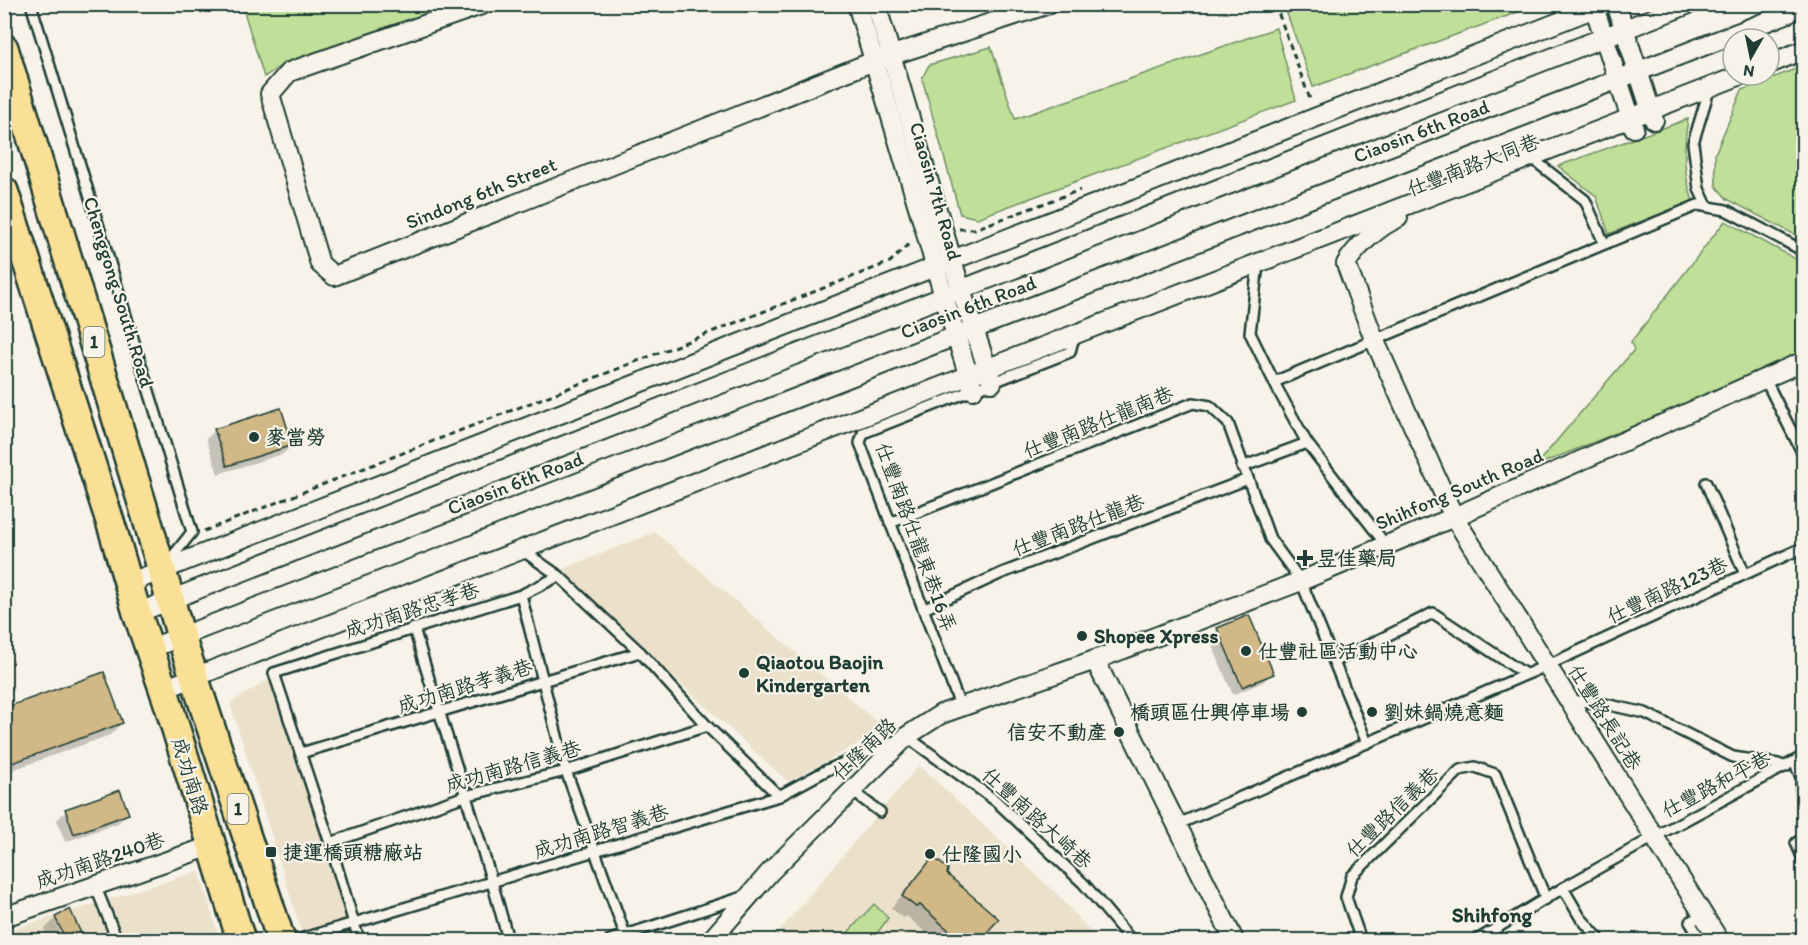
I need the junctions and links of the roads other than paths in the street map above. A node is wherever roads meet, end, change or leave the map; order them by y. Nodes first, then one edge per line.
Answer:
1 (31, 4) edge
2 (484, 4) edge
3 (857, 4) edge
4 (876, 4) edge
5 (1049, 4) edge
6 (1616, 4) edge
7 (1689, 4) edge
8 (1598, 6) edge
9 (1803, 7) edge
10 (1624, 30) junction
11 (1604, 38) junction
12 (4, 48) edge
13 (1803, 50) edge
14 (882, 59) junction
15 (1781, 59) edge
16 (1638, 71) junction
17 (1618, 79) junction
18 (1721, 86) edge
19 (1707, 94) junction
20 (1653, 115) junction
21 (1632, 123) junction
22 (1539, 164) junction
23 (4, 191) edge
24 (1707, 206) junction
25 (1604, 243) junction
26 (1803, 255) edge
27 (944, 264) junction
28 (1258, 264) junction
29 (952, 293) junction
30 (965, 332) junction
31 (1374, 339) junction
32 (1803, 361) edge
33 (1764, 379) junction
34 (980, 380) junction
35 (1274, 382) junction
36 (1307, 443) junction
37 (1803, 456) edge
38 (1242, 467) junction
39 (1248, 479) junction
40 (1706, 483) dead end
41 (1454, 517) junction
42 (890, 523) junction
43 (1386, 545) junction
44 (1803, 547) edge
45 (522, 550) junction
46 (161, 570) junction
47 (1745, 574) junction
48 (559, 576) junction
49 (1301, 581) junction
50 (129, 583) junction
51 (520, 595) junction
52 (170, 600) junction
53 (924, 609) junction
54 (137, 613) junction
55 (414, 628) junction
56 (181, 637) junction
57 (149, 649) junction
58 (640, 652) junction
59 (1095, 660) junction
60 (1334, 662) junction
61 (1546, 666) junction
62 (1526, 674) junction
63 (195, 677) junction
64 (544, 682) junction
65 (164, 689) junction
66 (1568, 700) junction
67 (961, 708) junction
68 (438, 713) junction
69 (707, 726) junction
70 (907, 736) junction
71 (1367, 743) junction
72 (301, 753) junction
73 (1803, 756) edge
74 (1790, 765) junction
75 (566, 771) junction
76 (852, 791) junction
77 (465, 796) junction
78 (779, 796) junction
79 (1803, 797) edge
80 (880, 812) dead end
81 (1176, 825) junction
82 (1654, 837) junction
83 (1803, 837) edge
84 (330, 843) junction
85 (211, 846) junction
86 (594, 851) junction
87 (1803, 861) edge
88 (494, 882) junction
89 (95, 885) junction
90 (1563, 888) junction
91 (751, 895) junction
92 (1546, 899) junction
93 (1703, 915) junction
94 (4, 917) edge
95 (354, 923) junction
96 (626, 938) edge
97 (117, 940) edge
98 (241, 940) edge
99 (280, 940) edge
100 (297, 940) edge
101 (359, 940) edge
102 (508, 940) edge
103 (610, 940) edge
104 (711, 940) edge
105 (1131, 940) edge
106 (1234, 940) edge
107 (1361, 940) edge
108 (1477, 940) edge
109 (1600, 940) edge
110 (1701, 940) edge
111 (1719, 940) edge

1 - 46 lane, Chenggong South Road
2 - 14 street, Sindong 6th Street
3 - 14 street, Ciaosin 7th Road
4 - 14 street, Ciaosin 7th Road
5 - 14 street, Sindong 6th Street
6 - 10 street
7 - 10 street, Ciaosin 6th Road
8 - 11 street
8 - 27 street
9 - 16 street, Ciaosin 6th Road
10 - 11 street, Ciaosin 6th Road
10 - 16 street
11 - 17 street
11 - 29 street, Ciaosin 6th Road
12 - 46 main road, Chenggong South Road / 1
13 - 15 street
14 - 27 street, Ciaosin 7th Road
16 - 17 street, Ciaosin 6th Road
16 - 20 street
17 - 21 street
17 - 30 street, Ciaosin 6th Road
18 - 19 street
19 - 20 street
19 - 24 lane
20 - 21 street
21 - 22 street, 仕豐南路大同巷
21 - 28 street
22 - 25 lane
22 - 31 street, 仕豐南路大同巷
23 - 50 main road, 1
24 - 25 lane
24 - 26 lane
25 - 31 lane
27 - 29 street, Ciaosin 7th Road
27 - 46 street
28 - 34 street
28 - 35 lane
29 - 30 street, Ciaosin 7th Road
29 - 52 street, Ciaosin 6th Road
30 - 34 street, Ciaosin 7th Road
30 - 56 street, Ciaosin 6th Road
31 - 35 lane
31 - 41 street, 仕豐路長記巷
32 - 33 street, Shihfong South Road
33 - 37 lane
33 - 41 street, Shihfong South Road
34 - 42 lane, 仕豐南路仕龍東巷16弄
34 - 45 street
35 - 36 lane
36 - 38 lane
36 - 43 lane
38 - 39 lane
38 - 42 lane, 仕豐南路仕龍南巷
39 - 49 lane
39 - 53 lane, 仕豐南路仕龍巷
40 - 47 lane
41 - 43 street, Shihfong South Road
41 - 61 street, 仕豐路長記巷
42 - 53 lane, 仕豐南路仕龍東巷16弄
43 - 49 street, Shihfong South Road
44 - 47 lane, 仕豐南路123巷
45 - 48 lane
45 - 63 street
46 - 50 street
46 - 52 main road, Chenggong South Road / 1
47 - 61 lane, 仕豐南路123巷
48 - 51 lane, 成功南路忠孝巷
48 - 58 lane
49 - 59 street, Shihfong South Road
49 - 60 lane
50 - 54 main road, 1
51 - 55 lane, 成功南路忠孝巷
51 - 64 lane
52 - 54 street, Ciaosin 6th Road
52 - 56 main road, Chenggong South Road / 1
53 - 67 lane, 仕豐南路仕龍東巷16弄
54 - 57 main road, 成功南路 / 1
55 - 68 lane
55 - 72 lane, 成功南路忠孝巷
56 - 57 street, Ciaosin 6th Road
56 - 63 main road, 成功南路 / 1
57 - 65 main road, 成功南路 / 1
58 - 64 lane, 成功南路孝義巷
58 - 69 lane
59 - 67 street, 仕隆南路
59 - 81 street
60 - 62 lane
60 - 71 lane
61 - 62 lane
61 - 66 street, 仕豐路長記巷
62 - 71 lane
63 - 65 street
63 - 99 main road, 成功南路 / 1
64 - 68 lane, 成功南路孝義巷
64 - 75 lane
65 - 85 main road, 成功南路 / 1
66 - 74 lane
66 - 82 street, 仕豐路長記巷
67 - 70 street, 仕隆南路
68 - 72 lane, 成功南路孝義巷
68 - 77 lane
69 - 75 lane, 成功南路信義巷
69 - 78 lane
70 - 76 street, 仕隆南路
70 - 78 lane, 成功南路智義巷
70 - 105 lane, 仕豐南路大崎巷
71 - 81 lane
72 - 84 lane
73 - 74 lane, 仕豐路和平巷
74 - 79 lane, 仕豐路和平巷
74 - 82 lane, 仕豐路和平巷
75 - 77 lane, 成功南路信義巷
75 - 86 lane
76 - 80 lane
76 - 91 street, 仕隆南路
77 - 84 lane, 成功南路信義巷
77 - 88 lane
78 - 86 lane, 成功南路智義巷
81 - 106 street
82 - 90 lane
82 - 93 street, 仕豐路長記巷
83 - 87 lane
84 - 95 lane
85 - 89 street, 成功南路240巷
85 - 98 main road, 成功南路 / 1
86 - 88 lane, 成功南路智義巷
86 - 96 lane
88 - 95 lane, 成功南路智義巷
88 - 102 lane
89 - 94 street, 成功南路240巷
89 - 97 lane
90 - 92 lane
90 - 109 lane
91 - 96 lane
91 - 104 street, 仕隆南路
92 - 107 lane, 仕豐路信義巷
92 - 108 lane
93 - 110 lane
93 - 111 street, 仕豐路長記巷
95 - 100 lane, 成功南路智義巷
95 - 101 lane
96 - 103 lane

